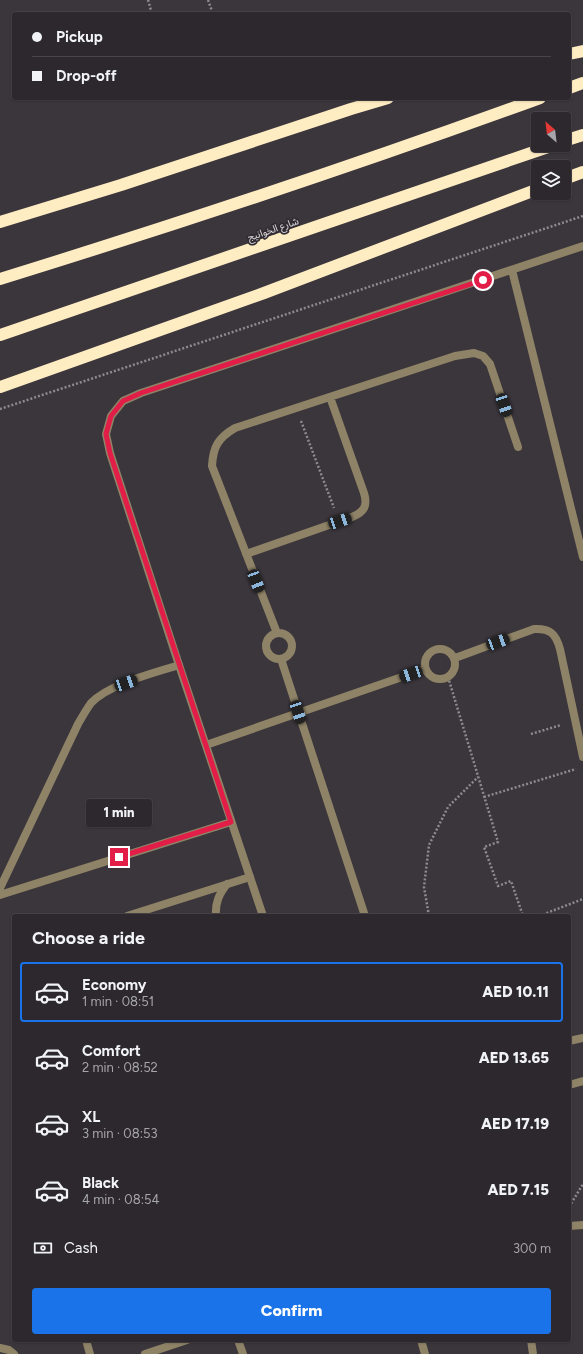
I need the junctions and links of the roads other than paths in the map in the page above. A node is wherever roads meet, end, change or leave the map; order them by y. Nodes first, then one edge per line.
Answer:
1 (583, 51) edge
2 (571, 54) edge
3 (583, 82) edge
4 (571, 87) edge
5 (382, 100) edge
6 (534, 100) edge
7 (583, 135) edge
8 (571, 139) edge
9 (534, 152) edge
10 (583, 172) edge
11 (571, 176) edge
12 (531, 192) edge
13 (0, 222) edge
14 (583, 246) edge
15 (512, 270) junction
16 (0, 279) edge
17 (0, 335) edge
18 (0, 387) edge
19 (330, 398) junction
20 (518, 447) dead end
21 (246, 554) junction
22 (583, 557) edge
23 (276, 633) junction
24 (281, 658) junction
25 (455, 658) junction
26 (179, 665) junction
27 (425, 669) junction
28 (298, 712) junction
29 (206, 745) junction
30 (583, 757) edge
31 (231, 822) junction
32 (250, 877) junction
33 (227, 884) junction
34 (0, 888) edge
35 (0, 894) edge
36 (133, 914) edge
37 (216, 914) edge
38 (262, 914) edge
39 (364, 914) edge
40 (583, 1038) edge
41 (571, 1041) edge
42 (583, 1081) edge
43 (571, 1084) edge
44 (583, 1224) edge
45 (571, 1226) edge
46 (87, 1342) edge
47 (181, 1342) edge
48 (239, 1342) edge
49 (422, 1342) edge
50 (531, 1342) edge
51 (0, 1348) edge
52 (14, 1354) edge
53 (90, 1354) edge
54 (145, 1354) edge
55 (243, 1354) edge
56 (425, 1354) edge
57 (533, 1354) edge

1 - 2 highway
3 - 4 highway
5 - 13 highway
6 - 16 highway
7 - 8 highway
9 - 17 highway, شارع الخوانيج
10 - 11 highway
12 - 18 highway
14 - 15 street
15 - 22 street
15 - 26 street
19 - 20 street
19 - 21 street
19 - 21 street
21 - 23 street
23 - 24 street
23 - 24 street
24 - 28 street
25 - 27 street
25 - 27 street
25 - 30 street
26 - 29 street
26 - 34 street
27 - 28 street
28 - 29 street
28 - 39 street
29 - 31 street
31 - 32 street
31 - 35 street
32 - 33 street
32 - 38 street
33 - 36 street
33 - 37 street
40 - 41 street
42 - 43 street
44 - 45 street
46 - 53 street
47 - 54 street
48 - 55 street
49 - 56 street
50 - 57 street
51 - 52 street

